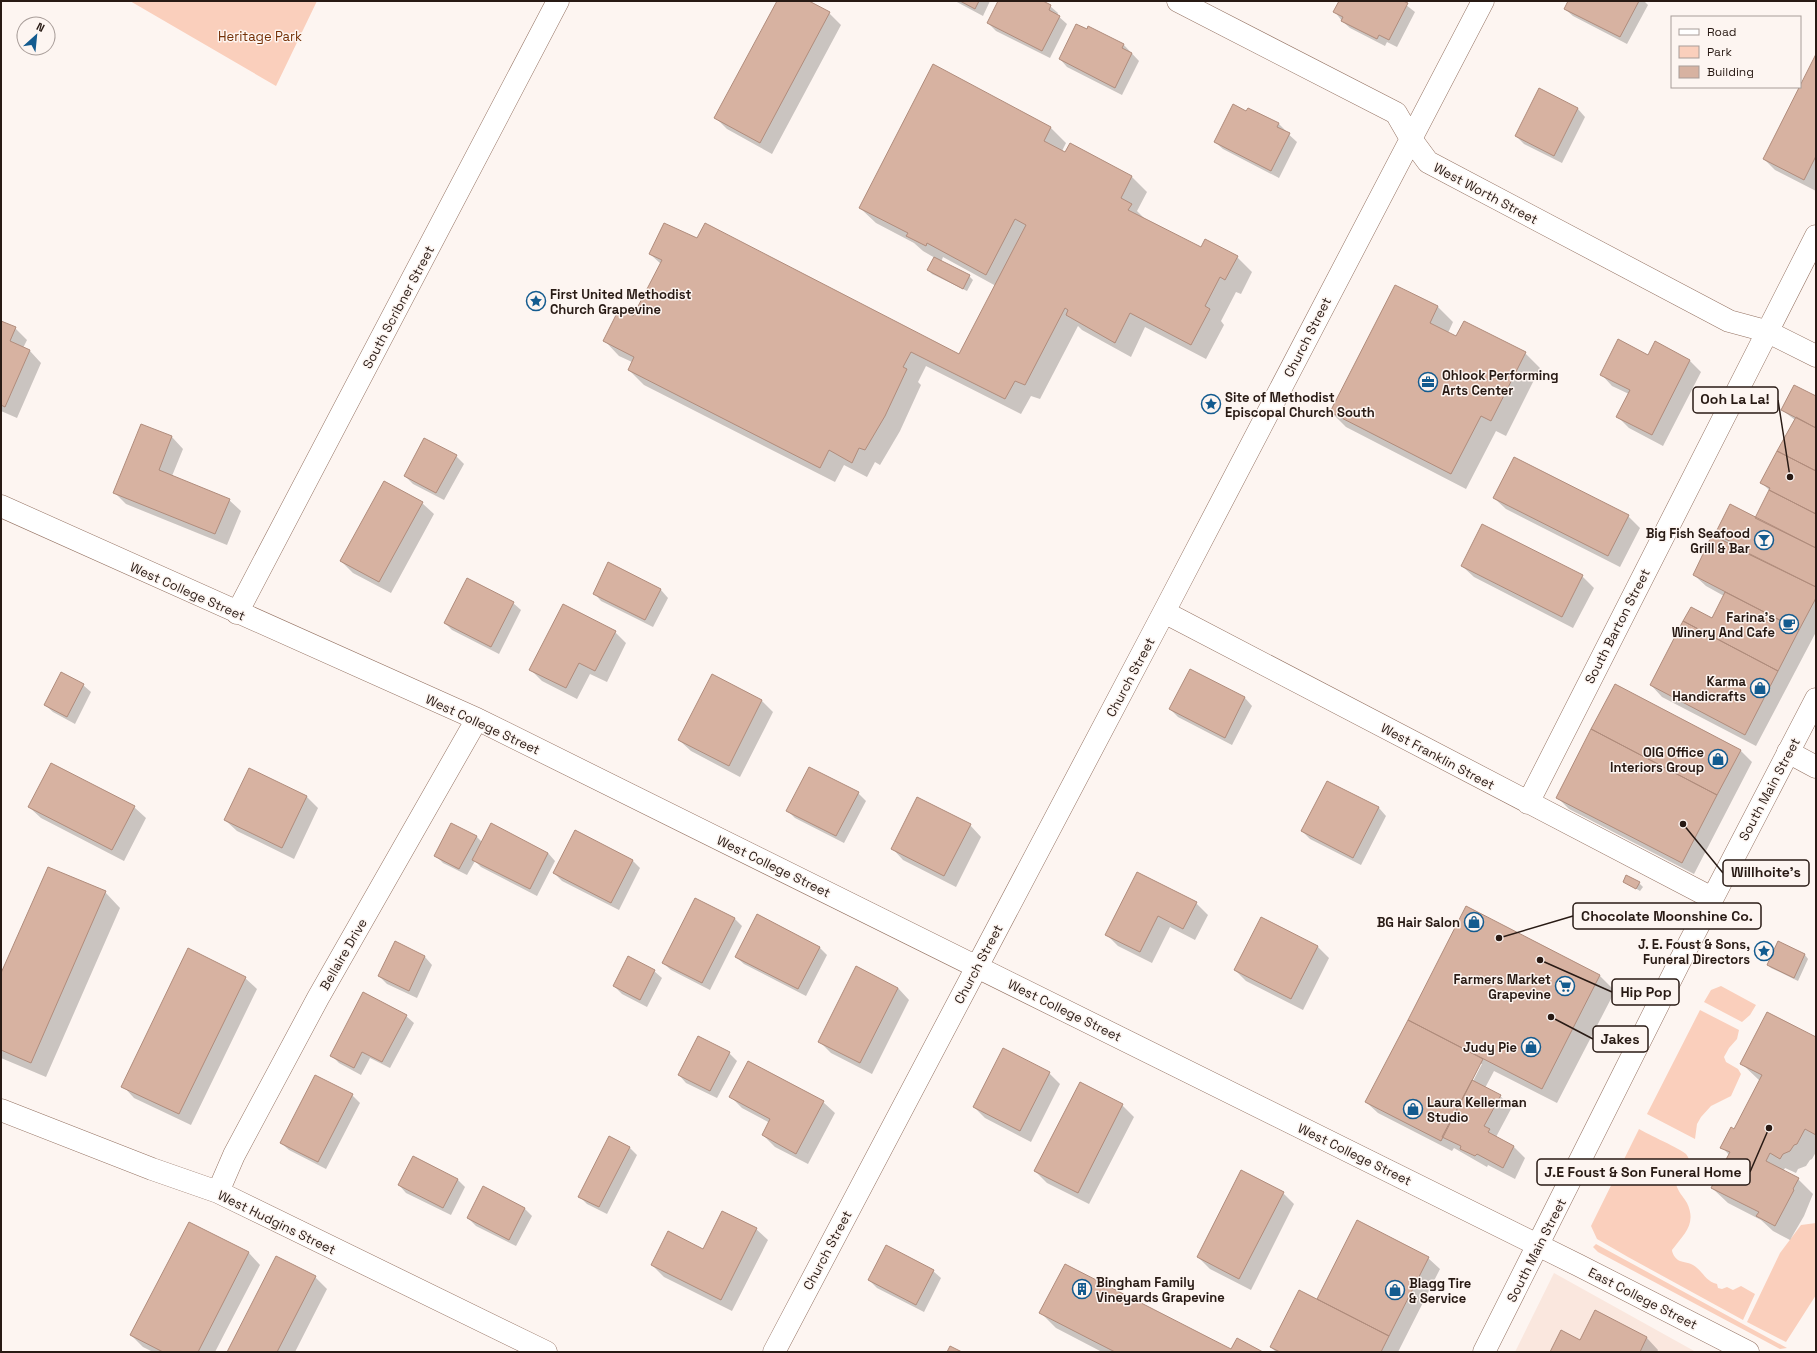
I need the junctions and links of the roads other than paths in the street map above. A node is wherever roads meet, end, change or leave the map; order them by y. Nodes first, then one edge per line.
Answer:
1 (558, 1) edge
2 (1178, 1) edge
3 (1483, 1) edge
4 (1411, 139) junction
5 (1816, 236) edge
6 (1766, 331) junction
7 (1816, 356) edge
8 (1, 506) edge
9 (1164, 612) junction
10 (237, 613) junction
11 (1816, 699) edge
12 (477, 719) junction
13 (1788, 752) junction
14 (1816, 767) edge
15 (1528, 803) junction
16 (1712, 898) junction
17 (977, 966) junction
18 (1, 1110) edge
19 (218, 1192) junction
20 (1539, 1245) junction
21 (546, 1352) edge
22 (774, 1352) edge
23 (1484, 1352) edge
24 (1748, 1352) edge

1 - 10 street, South Scribner Street
2 - 4 street, West Worth Street
3 - 4 street, Church Street
4 - 6 street, West Worth Street
4 - 9 street, Church Street
5 - 6 street, South Barton Street
6 - 7 street, West Worth Street
6 - 15 street, South Barton Street
8 - 10 street, West College Street
9 - 15 street, West Franklin Street
9 - 17 street, Church Street
10 - 12 street, West College Street
11 - 13 street, South Main Street
12 - 17 street, West College Street
12 - 19 street, Bellaire Drive
13 - 14 street
13 - 16 street, South Main Street
15 - 16 street, West Franklin Street
16 - 20 street, South Main Street
17 - 20 street, West College Street
17 - 22 street, Church Street
18 - 19 street, West Hudgins Street
19 - 21 street, West Hudgins Street
20 - 23 street, South Main Street
20 - 24 street, East College Street

